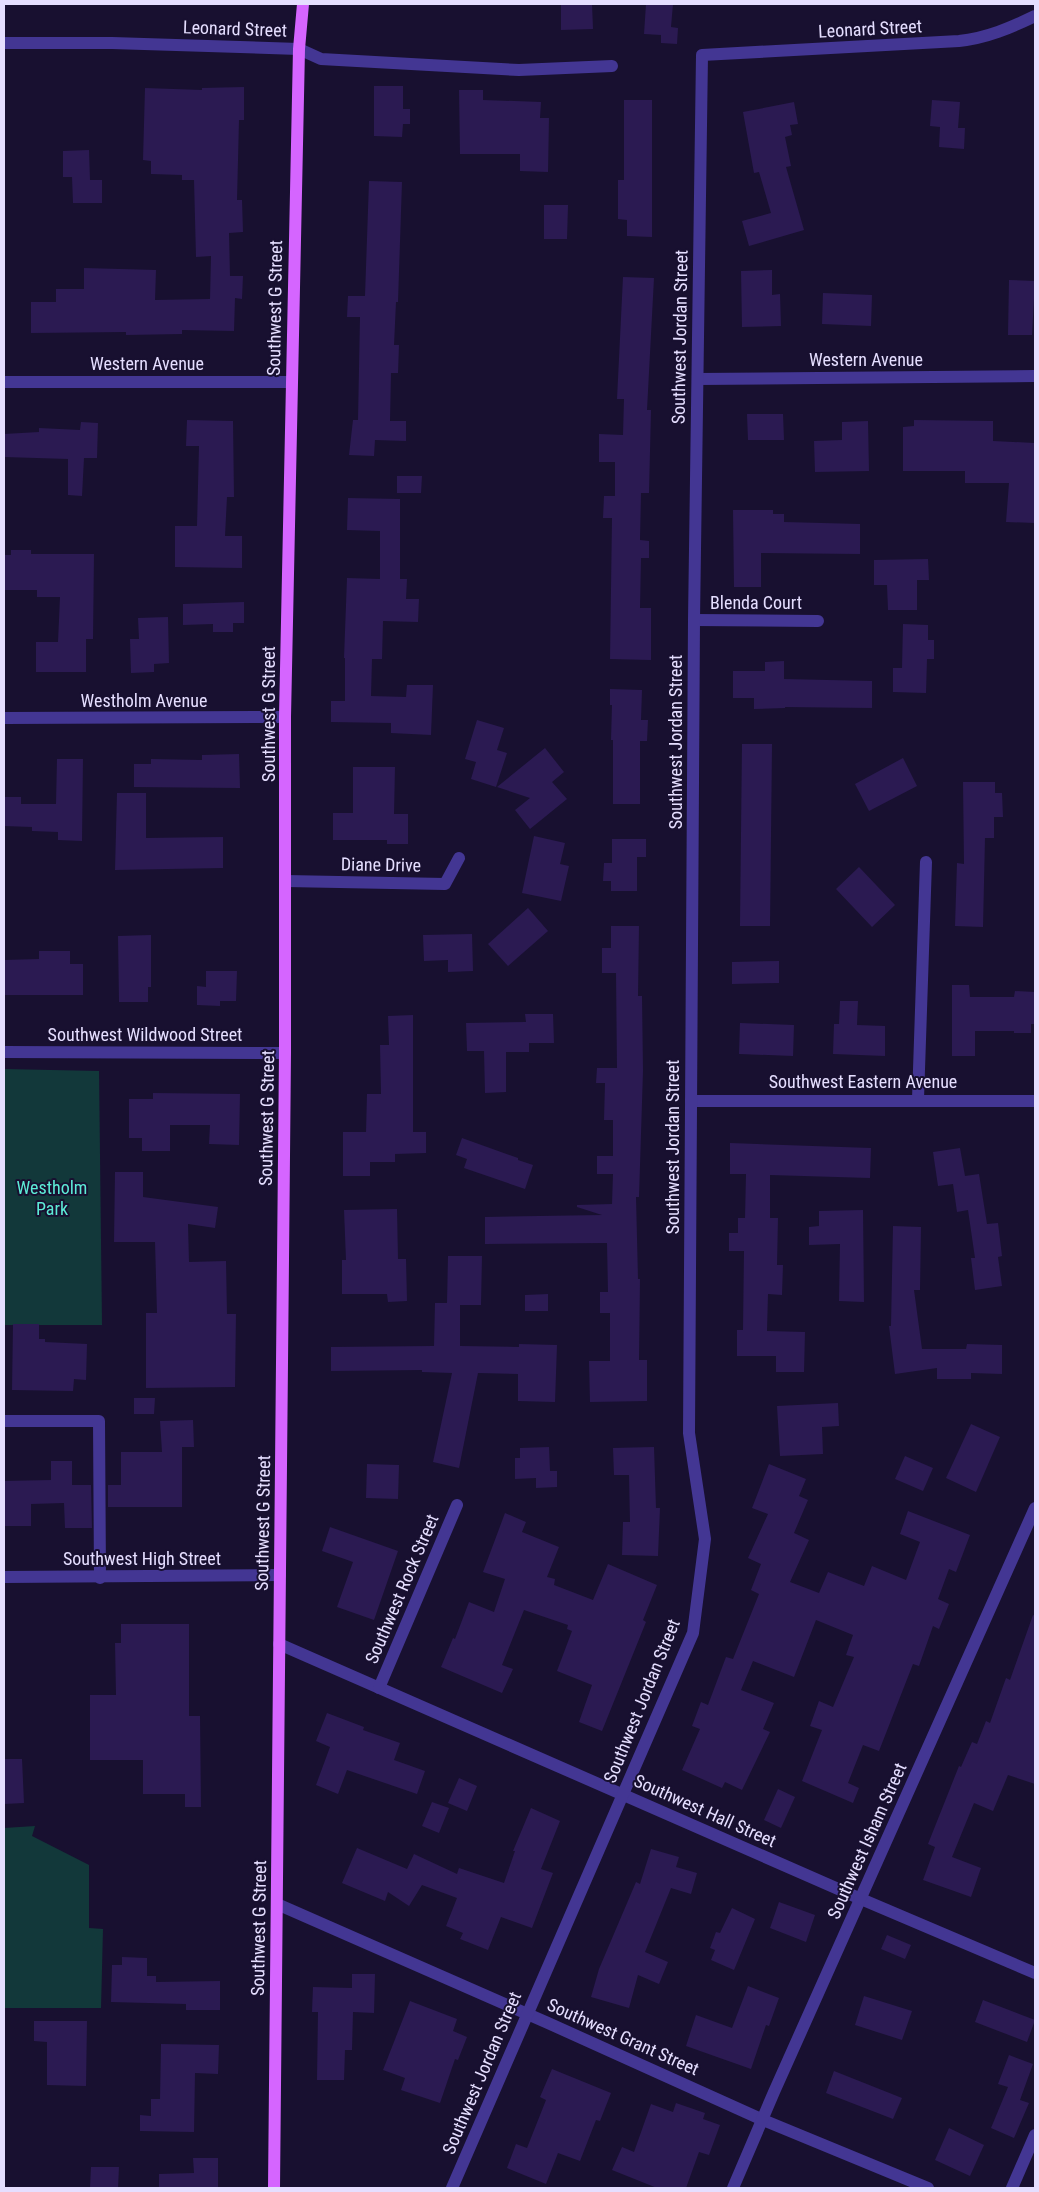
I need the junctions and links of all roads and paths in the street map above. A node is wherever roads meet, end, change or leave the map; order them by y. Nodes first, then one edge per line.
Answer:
1 (303, 4) edge
2 (1035, 16) edge
3 (4, 43) edge
4 (299, 49) junction
5 (702, 55) joint
6 (612, 66) dead end
7 (1035, 376) edge
8 (698, 379) junction
9 (4, 382) edge
10 (291, 382) junction
11 (694, 620) junction
12 (818, 621) dead end
13 (285, 717) junction
14 (4, 718) edge
15 (459, 858) dead end
16 (926, 862) dead end
17 (286, 881) junction
18 (4, 1052) edge
19 (285, 1053) junction
20 (918, 1100) junction
21 (691, 1101) junction
22 (1035, 1101) edge
23 (4, 1421) edge
24 (457, 1505) dead end
25 (1035, 1508) edge
26 (280, 1575) junction
27 (4, 1577) edge
28 (100, 1578) junction
29 (279, 1644) junction
30 (379, 1688) junction
31 (623, 1794) junction
32 (861, 1899) junction
33 (277, 1904) junction
34 (1035, 1973) edge
35 (526, 2014) junction
36 (763, 2120) junction
37 (1035, 2135) edge
38 (274, 2188) edge
39 (452, 2188) edge
40 (733, 2188) edge
41 (928, 2188) edge
42 (1012, 2188) edge

1 - 4 main road, Southwest G Street
2 - 5 street, Leonard Street
3 - 4 street, Leonard Street
4 - 6 street, Leonard Street
4 - 10 main road, Southwest G Street
5 - 8 street, Southwest Jordan Street
7 - 8 street, Western Avenue
8 - 11 street, Southwest Jordan Street
9 - 10 street, Western Avenue
10 - 13 main road, Southwest G Street
11 - 12 street, Blenda Court
11 - 21 street, Southwest Jordan Street
13 - 14 street, Westholm Avenue
13 - 17 main road, Southwest G Street
15 - 17 street, Diane Drive
16 - 20 street
17 - 19 main road, Southwest G Street
18 - 19 street, Southwest Wildwood Street
19 - 26 main road, Southwest G Street
20 - 21 street, Southwest Eastern Avenue
20 - 22 street, Southwest Eastern Avenue
21 - 31 street, Southwest Jordan Street
23 - 28 street
24 - 30 street, Southwest Rock Street
25 - 32 street, Southwest Isham Street
26 - 28 street, Southwest High Street
26 - 29 main road, Southwest G Street
27 - 28 street, Southwest High Street
29 - 30 street, Southwest Hall Street
29 - 33 main road, Southwest G Street
30 - 31 street, Southwest Hall Street
31 - 32 street, Southwest Hall Street
31 - 35 street, Southwest Jordan Street
32 - 34 street, Southwest Hall Street
32 - 36 street, Southwest Isham Street
33 - 35 street, Southwest Grant Street
33 - 38 main road, Southwest G Street
35 - 36 street, Southwest Grant Street
35 - 39 street, Southwest Jordan Street
36 - 40 street, Southwest Isham Street
36 - 41 street, Southwest Grant Street
37 - 42 street

